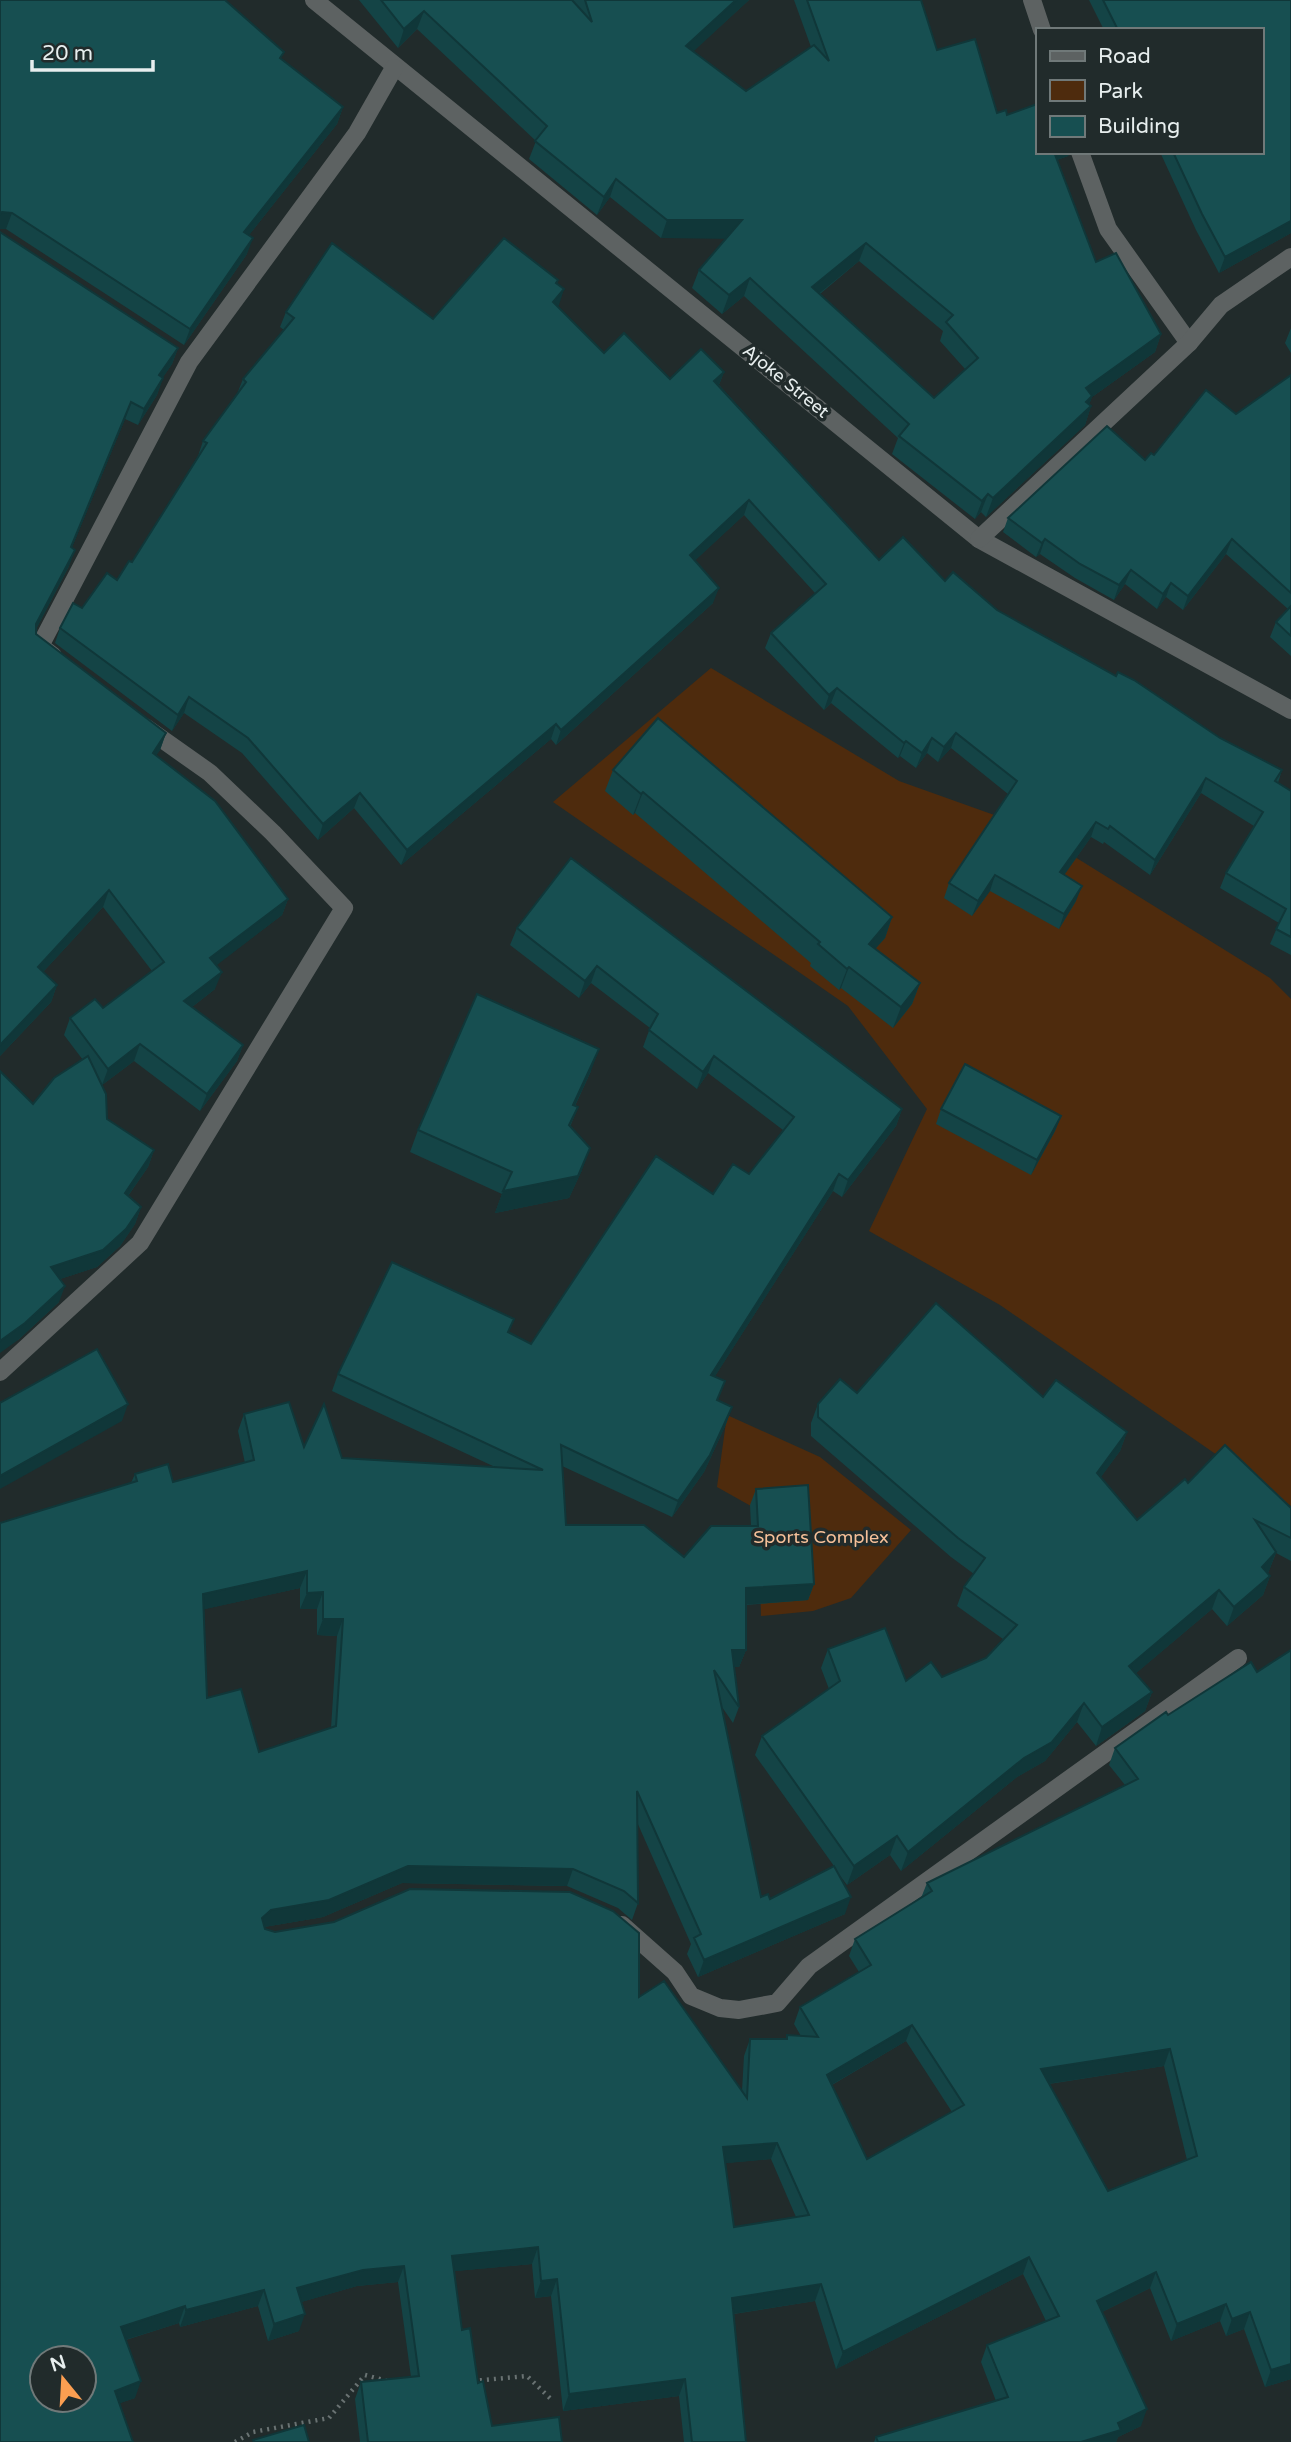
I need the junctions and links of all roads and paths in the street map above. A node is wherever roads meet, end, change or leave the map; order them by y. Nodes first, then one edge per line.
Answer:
1 (314, 0) edge
2 (1032, 0) edge
3 (1041, 28) edge
4 (394, 68) junction
5 (1081, 154) edge
6 (1291, 257) edge
7 (1189, 343) junction
8 (979, 539) junction
9 (70, 669) edge
10 (1291, 710) edge
11 (130, 716) edge
12 (0, 1373) edge
13 (1238, 1657) dead end
14 (601, 1913) edge
15 (389, 2381) edge
16 (468, 2383) edge
17 (553, 2401) dead end
18 (235, 2442) edge

1 - 4 street, Ajoke Street
2 - 3 street
4 - 8 street, Ajoke Street
4 - 9 street
5 - 7 street
6 - 7 street
7 - 8 street
8 - 10 street, Ajoke Street
11 - 12 street
13 - 14 street
15 - 18 path
16 - 17 path

